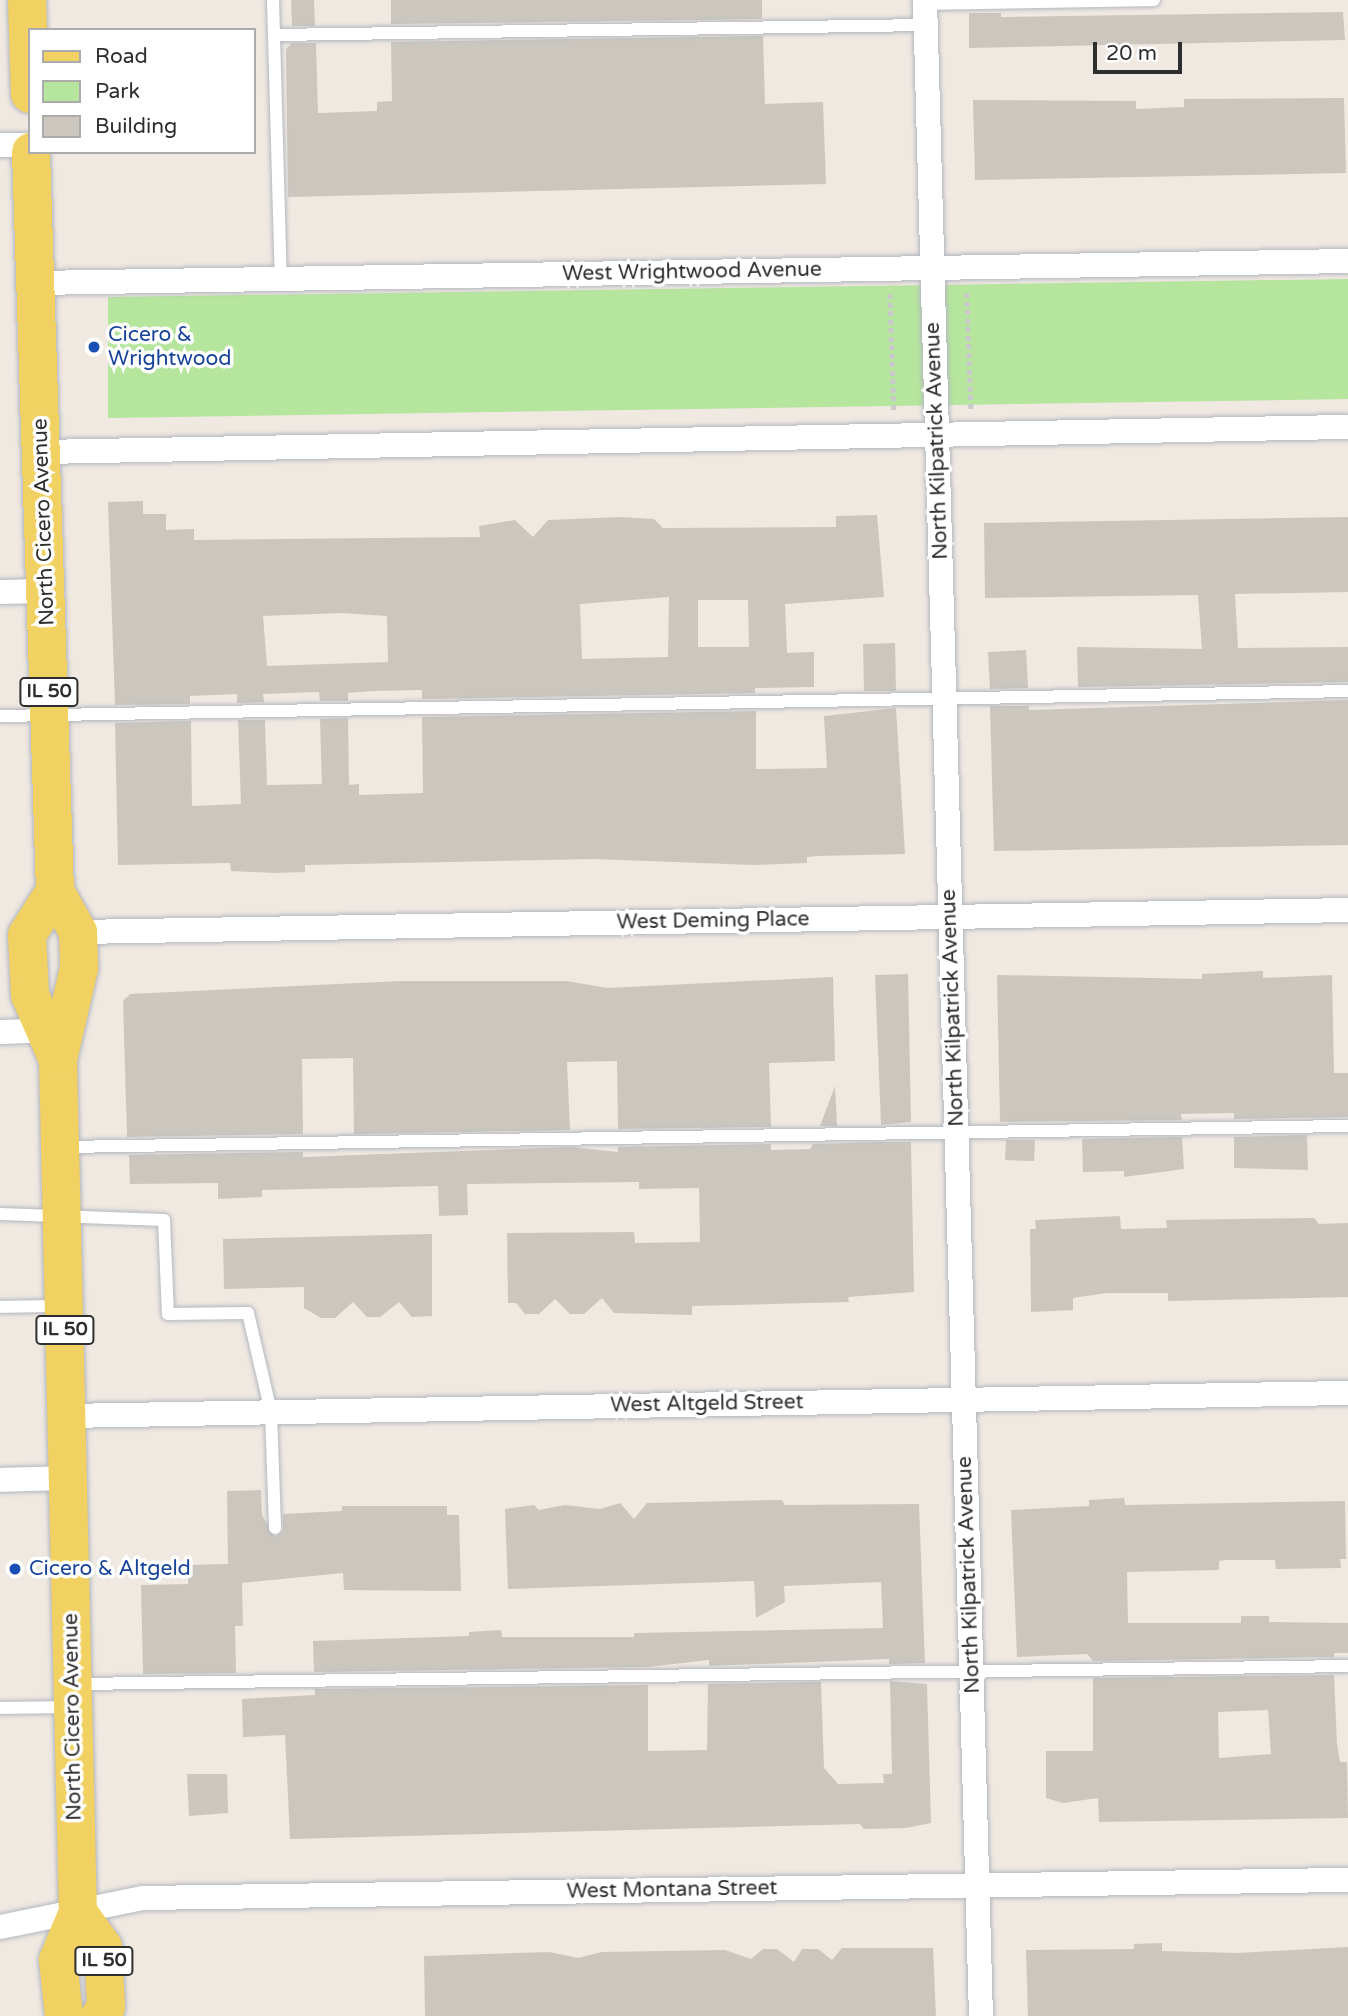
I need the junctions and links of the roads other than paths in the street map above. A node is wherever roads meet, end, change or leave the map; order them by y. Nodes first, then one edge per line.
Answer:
1 (27, 0) edge
2 (274, 0) edge
3 (1154, 0) edge
4 (925, 10) edge
5 (28, 31) edge
6 (275, 35) junction
7 (0, 145) edge
8 (28, 145) edge
9 (31, 154) edge
10 (1348, 261) edge
11 (932, 268) junction
12 (281, 278) junction
13 (36, 283) junction
14 (1348, 427) edge
15 (937, 435) junction
16 (42, 452) junction
17 (46, 591) junction
18 (0, 592) edge
19 (1348, 691) edge
20 (944, 699) junction
21 (50, 715) junction
22 (0, 716) edge
23 (55, 891) junction
24 (1348, 910) edge
25 (950, 918) junction
26 (78, 932) junction
27 (0, 1032) edge
28 (58, 1040) junction
29 (1348, 1126) edge
30 (957, 1133) junction
31 (61, 1147) junction
32 (62, 1213) junction
33 (0, 1214) edge
34 (64, 1306) junction
35 (0, 1307) edge
36 (1348, 1393) edge
37 (964, 1399) junction
38 (271, 1412) junction
39 (66, 1416) junction
40 (68, 1478) junction
41 (0, 1479) edge
42 (275, 1528) dead end
43 (1348, 1666) edge
44 (972, 1673) junction
45 (73, 1696) junction
46 (0, 1708) edge
47 (1348, 1880) edge
48 (978, 1885) junction
49 (78, 1912) junction
50 (0, 1927) edge
51 (64, 2016) edge
52 (100, 2016) edge
53 (981, 2016) edge

1 - 5 main road
2 - 6 lane
3 - 4 lane
4 - 6 lane
4 - 11 street, North Kilpatrick Avenue
6 - 12 lane
7 - 8 street
9 - 13 main road, North Cicero Avenue / IL 50
10 - 11 street, West Wrightwood Avenue
11 - 12 street, West Wrightwood Avenue
11 - 15 street, North Kilpatrick Avenue
12 - 13 street, West Wrightwood Avenue
13 - 16 main road, North Cicero Avenue / IL 50
14 - 15 street
15 - 16 street
15 - 20 street, North Kilpatrick Avenue
16 - 17 main road, North Cicero Avenue / IL 50
17 - 18 street
17 - 21 main road, North Cicero Avenue / IL 50
19 - 20 lane
20 - 21 lane
20 - 25 street, North Kilpatrick Avenue
21 - 22 lane
21 - 23 main road, North Cicero Avenue / IL 50
23 - 26 main road, North Cicero Avenue / IL 50
23 - 28 main road, North Cicero Avenue / IL 50
24 - 25 street, West Deming Place
25 - 26 street, West Deming Place
25 - 30 street, North Kilpatrick Avenue
26 - 28 main road, North Cicero Avenue / IL 50
27 - 28 street
28 - 31 main road, North Cicero Avenue / IL 50
29 - 30 lane
30 - 31 lane
30 - 37 street, North Kilpatrick Avenue
31 - 32 main road, North Cicero Avenue / IL 50
32 - 33 lane
32 - 34 main road, North Cicero Avenue / IL 50
32 - 38 lane
34 - 35 lane
34 - 39 main road, North Cicero Avenue / IL 50
36 - 37 street, West Altgeld Street
37 - 38 street, West Altgeld Street
37 - 44 street, North Kilpatrick Avenue
38 - 39 street, West Altgeld Street
38 - 42 lane
39 - 40 main road, North Cicero Avenue / IL 50
40 - 41 street
40 - 45 main road, North Cicero Avenue / IL 50
43 - 44 lane
44 - 45 lane
44 - 48 street, North Kilpatrick Avenue
45 - 46 lane
45 - 49 main road, North Cicero Avenue / IL 50
47 - 48 street, West Montana Street
48 - 49 street, West Montana Street
48 - 53 street, North Kilpatrick Avenue
49 - 50 street, West Montana Street
49 - 51 main road, North Cicero Avenue / IL 50
49 - 52 main road, IL 50

